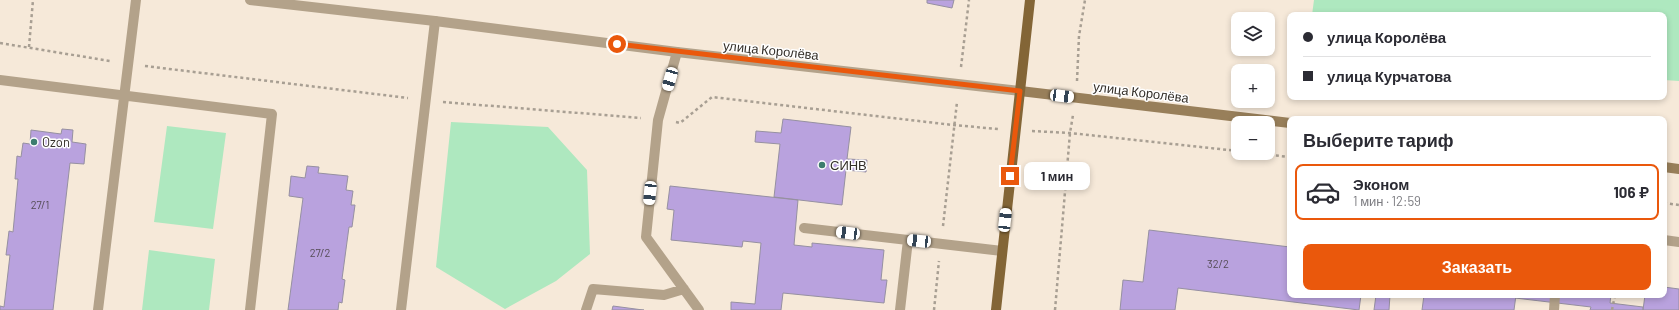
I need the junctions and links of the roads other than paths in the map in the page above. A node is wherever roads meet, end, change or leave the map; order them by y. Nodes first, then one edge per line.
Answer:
1 (136, 0) edge
2 (250, 0) edge
3 (1030, 0) edge
4 (435, 21) junction
5 (677, 52) junction
6 (0, 80) edge
7 (1020, 91) junction
8 (124, 96) junction
9 (1287, 123) edge
10 (1667, 167) edge
11 (1679, 169) edge
12 (804, 228) dead end
13 (908, 240) junction
14 (1667, 240) edge
15 (1679, 242) edge
16 (1002, 251) junction
17 (684, 289) junction
18 (1555, 298) edge
19 (98, 310) edge
20 (250, 310) edge
21 (401, 310) edge
22 (586, 310) edge
23 (699, 310) edge
24 (900, 310) edge
25 (996, 310) edge
26 (1554, 310) edge

1 - 8 street
2 - 4 street, улица Королёва
3 - 7 main road
4 - 5 street, улица Королёва
4 - 21 street
5 - 7 street, улица Королёва
5 - 17 street
6 - 8 street
7 - 9 main road, улица Королёва
7 - 16 main road
8 - 19 street
8 - 20 street
10 - 11 main road
12 - 13 street
13 - 16 street
13 - 24 street
14 - 15 street
16 - 25 main road
17 - 22 street
17 - 23 street
18 - 26 street

